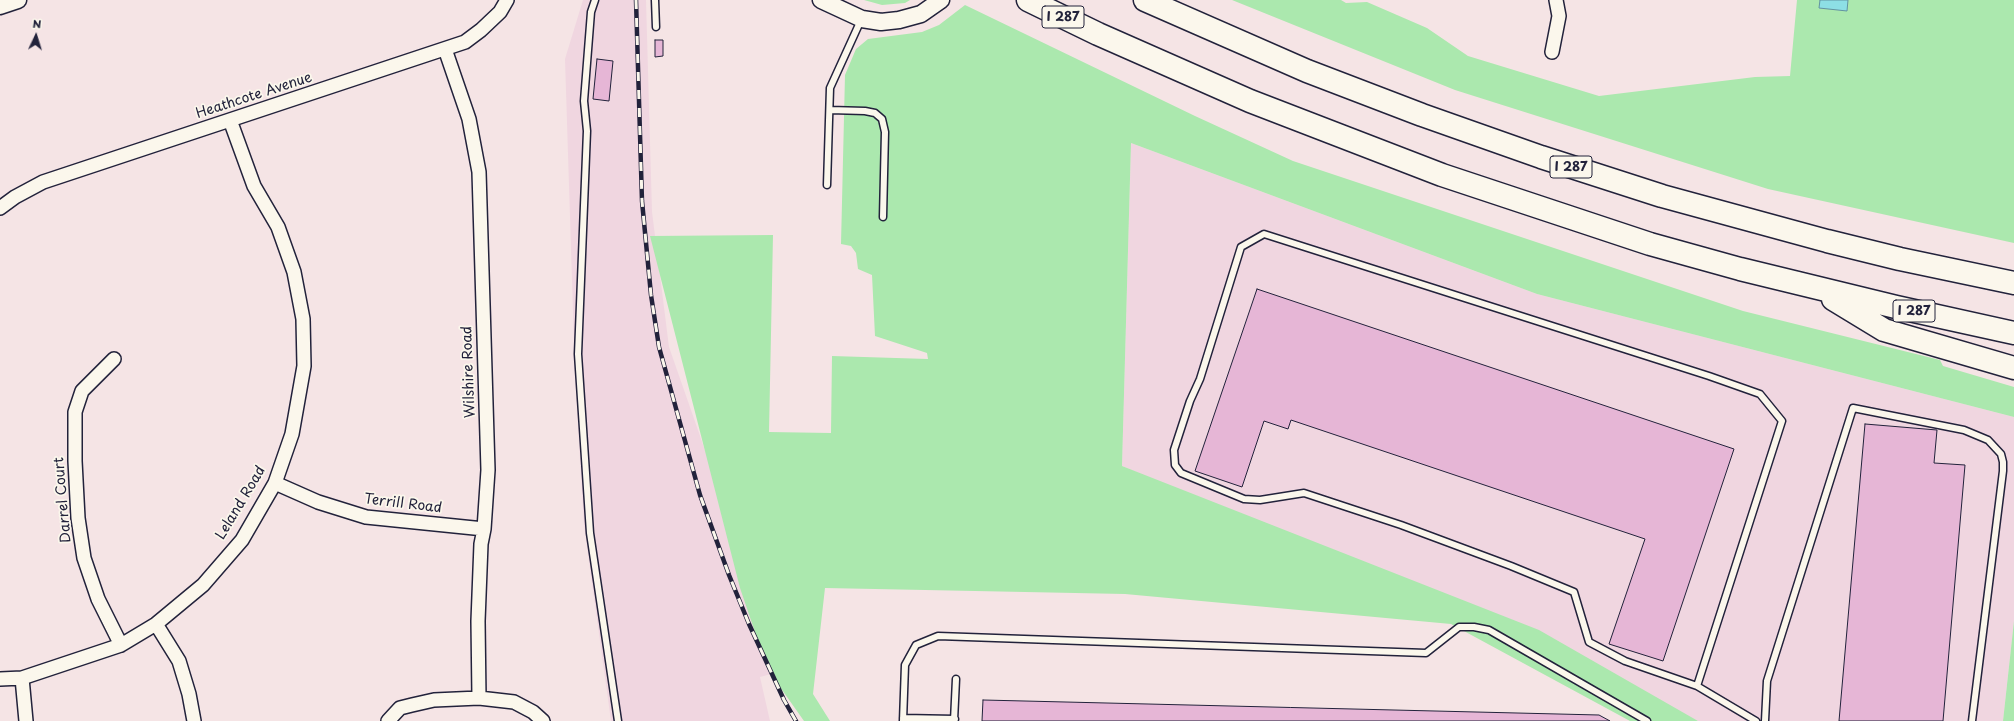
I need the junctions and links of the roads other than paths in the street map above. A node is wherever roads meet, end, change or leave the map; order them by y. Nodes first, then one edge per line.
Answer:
1 (18, 0) edge
2 (507, 0) edge
3 (595, 0) edge
4 (656, 0) edge
5 (821, 0) edge
6 (941, 0) edge
7 (1028, 0) edge
8 (1145, 0) edge
9 (1556, 0) edge
10 (0, 6) edge
11 (862, 19) junction
12 (656, 27) dead end
13 (445, 49) junction
14 (1552, 52) dead end
15 (830, 110) junction
16 (230, 120) junction
17 (827, 184) dead end
18 (0, 208) edge
19 (883, 217) dead end
20 (2014, 283) edge
21 (1813, 288) junction
22 (2014, 333) edge
23 (114, 359) dead end
24 (2014, 368) edge
25 (275, 484) junction
26 (484, 529) junction
27 (156, 624) junction
28 (120, 645) junction
29 (22, 678) junction
30 (0, 679) edge
31 (956, 679) dead end
32 (1697, 686) junction
33 (479, 698) junction
34 (903, 720) edge
35 (954, 720) edge
36 (26, 721) edge
37 (194, 721) edge
38 (388, 721) edge
39 (543, 721) edge
40 (618, 721) edge
41 (1647, 721) edge
42 (1756, 721) edge
43 (1765, 721) edge
44 (1972, 721) edge

1 - 10 street
2 - 13 street, Heathcote Avenue
3 - 40 lane
4 - 12 lane
5 - 11 street
6 - 11 street
7 - 21 highway, I 287
8 - 20 highway, I 287
9 - 14 street
11 - 15 lane
13 - 16 street, Heathcote Avenue
13 - 26 street, Wilshire Road
15 - 17 lane
15 - 19 lane
16 - 18 street, Heathcote Avenue
16 - 25 street, Leland Road
21 - 22 highway, I 287
21 - 24 highway
23 - 28 street, Darrel Court
25 - 26 street, Terrill Road
25 - 27 street, Leland Road
26 - 33 street, Wilshire Road
27 - 28 street, Leland Road
27 - 37 street
28 - 29 street, Leland Road
29 - 30 street, Leland Road
29 - 36 street
31 - 35 lane
32 - 32 lane
32 - 42 lane
33 - 38 street
33 - 39 street
34 - 35 lane
34 - 41 lane
43 - 44 lane

